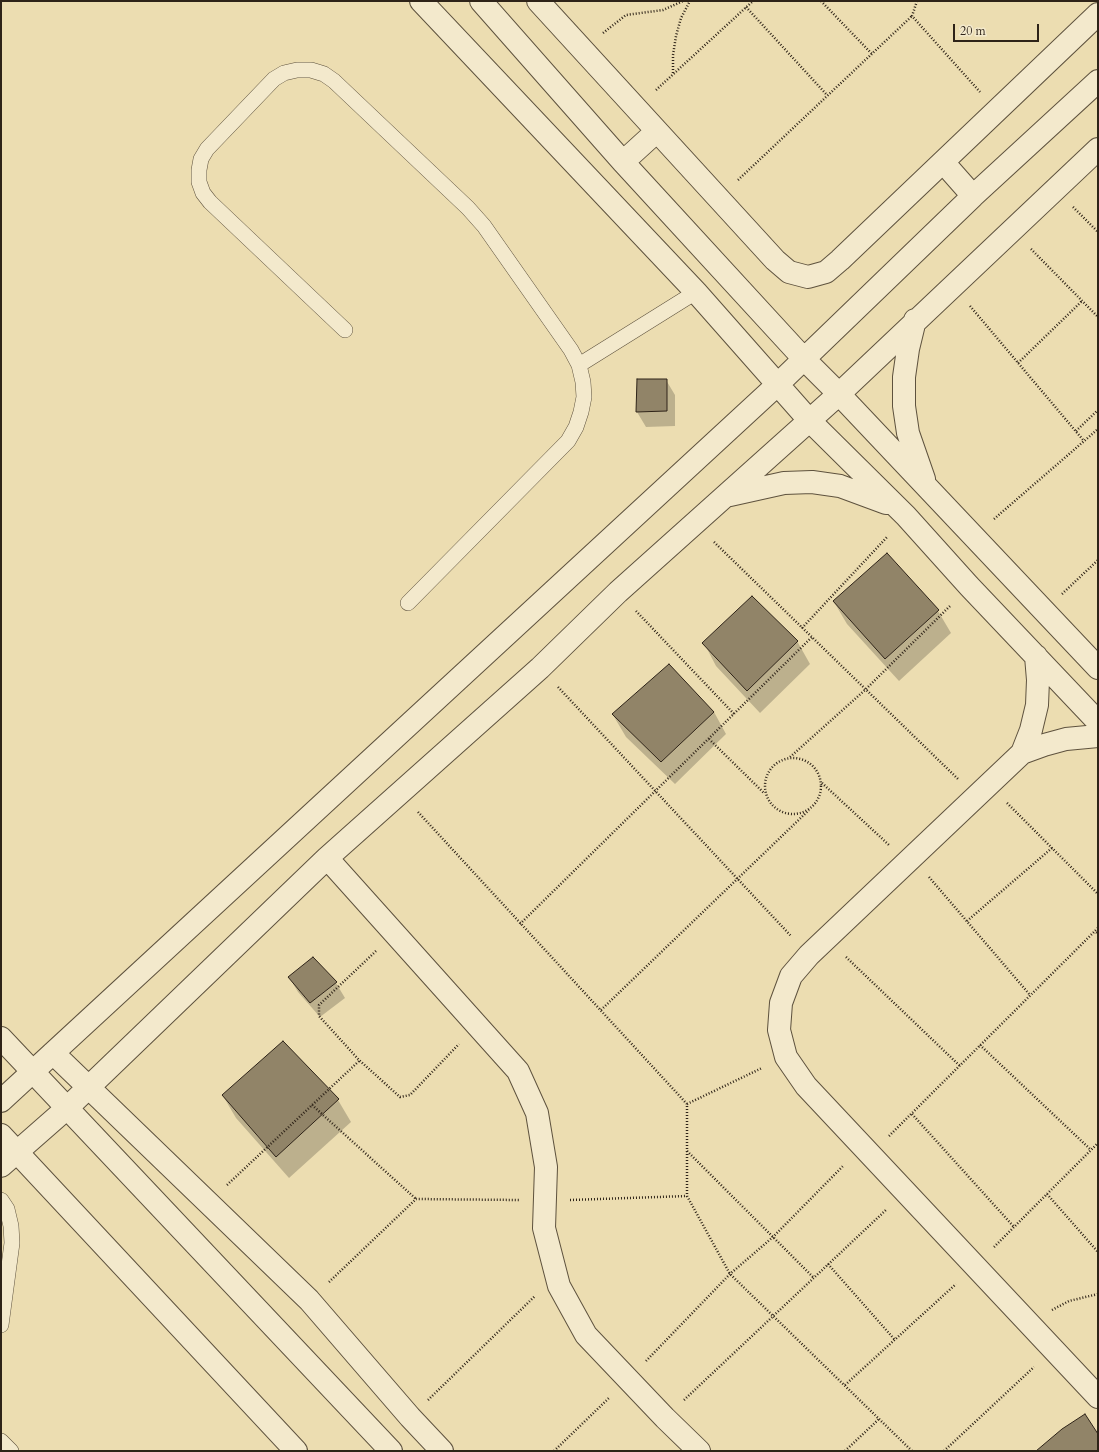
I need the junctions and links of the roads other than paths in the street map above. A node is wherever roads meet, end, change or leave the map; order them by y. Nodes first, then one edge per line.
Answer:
1 (421, 1) edge
2 (481, 1) edge
3 (538, 1) edge
4 (1098, 14) edge
5 (1098, 80) edge
6 (657, 131) junction
7 (1098, 149) edge
8 (623, 162) junction
9 (943, 162) junction
10 (973, 196) junction
11 (696, 292) junction
12 (915, 320) junction
13 (344, 330) dead end
14 (804, 359) junction
15 (579, 366) junction
16 (777, 385) junction
17 (839, 394) junction
18 (809, 420) junction
19 (927, 488) junction
20 (726, 496) junction
21 (900, 511) junction
22 (408, 603) dead end
23 (1036, 656) junction
24 (1098, 668) edge
25 (1098, 722) edge
26 (1098, 736) edge
27 (1022, 753) junction
28 (327, 858) junction
29 (1, 1038) edge
30 (53, 1053) junction
31 (33, 1072) junction
32 (88, 1087) junction
33 (1, 1101) edge
34 (66, 1109) junction
35 (1, 1135) edge
36 (9, 1159) edge
37 (1, 1200) edge
38 (1, 1324) edge
39 (1098, 1397) edge
40 (1, 1440) edge
41 (11, 1451) edge
42 (296, 1451) edge
43 (391, 1451) edge
44 (442, 1451) edge
45 (699, 1451) edge

1 - 11 street
2 - 8 street
3 - 6 street
4 - 9 street
5 - 10 street
6 - 8 street
6 - 9 street
7 - 12 street
8 - 14 street
9 - 10 street
10 - 14 street
11 - 15 lane
11 - 16 street
12 - 17 street
12 - 19 street
13 - 15 lane
14 - 16 street
14 - 17 street
15 - 22 lane
16 - 18 street
16 - 30 street
17 - 18 street
17 - 19 street
18 - 20 street
18 - 21 street
19 - 24 street
20 - 21 street
20 - 28 street
21 - 23 street
23 - 25 street
23 - 27 street
26 - 27 street
27 - 39 street
28 - 32 street
28 - 45 street
29 - 31 street
30 - 31 street
30 - 32 street
31 - 33 street
31 - 34 street
32 - 34 street
32 - 44 street
34 - 36 street
34 - 43 street
35 - 36 street
36 - 42 street
37 - 38 lane
40 - 41 lane

